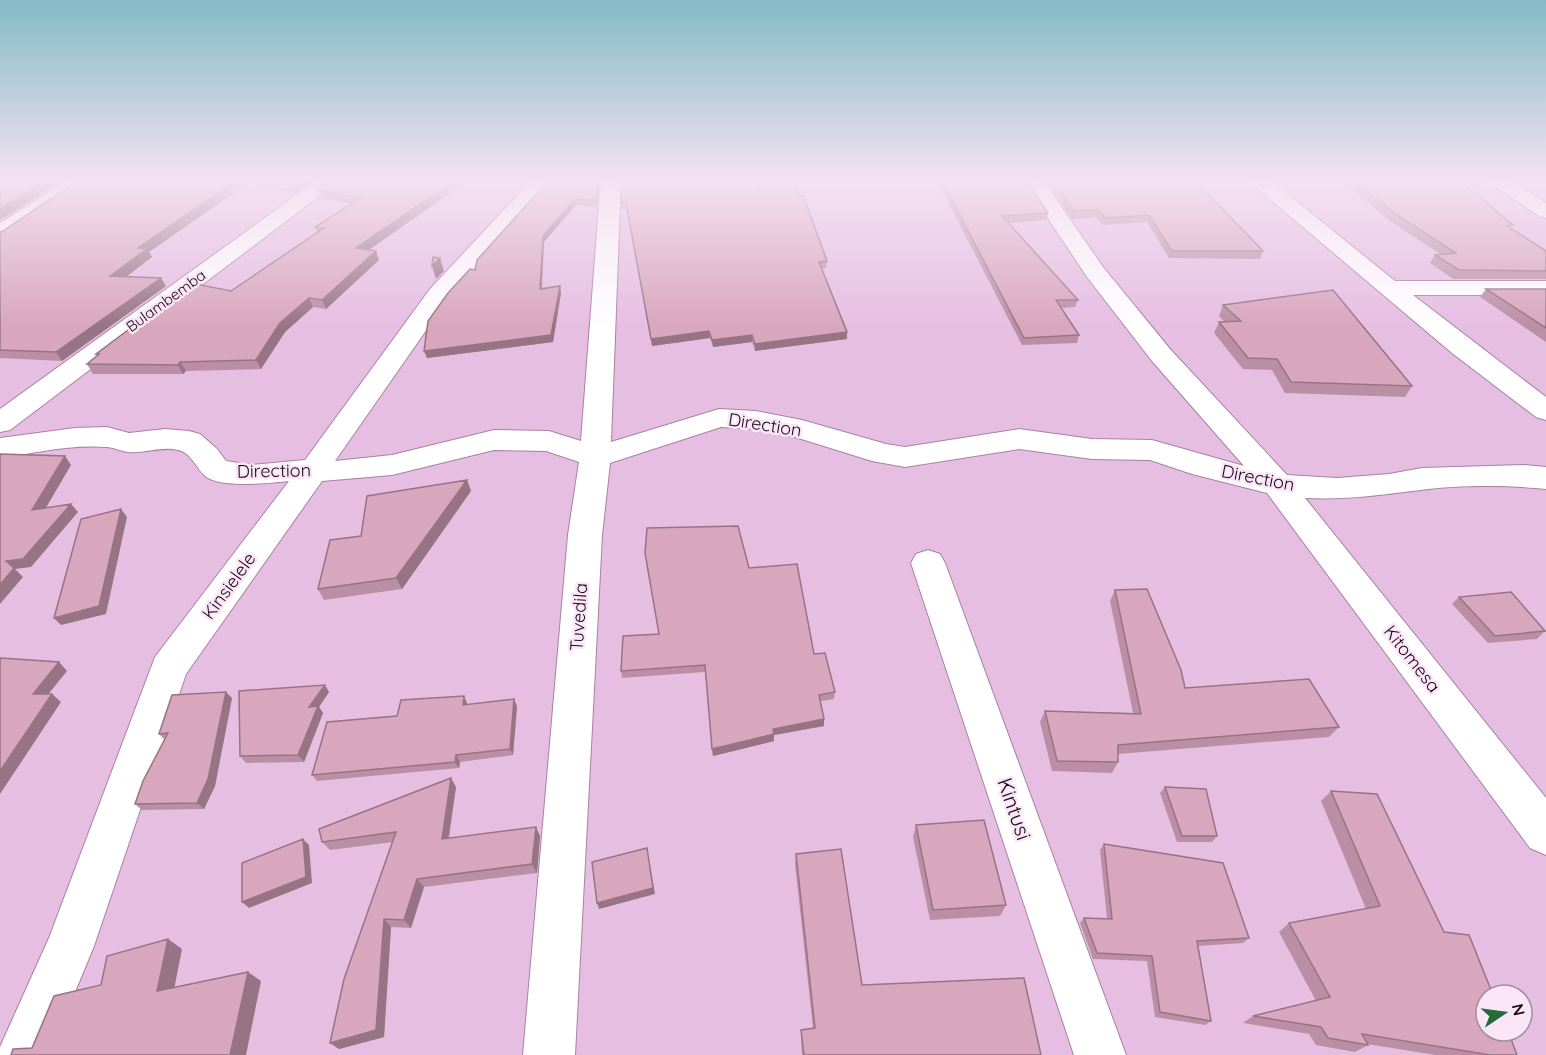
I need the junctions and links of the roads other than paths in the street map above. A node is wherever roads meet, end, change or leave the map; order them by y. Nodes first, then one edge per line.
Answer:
1 (265, 228) edge
2 (499, 228) edge
3 (607, 228) edge
4 (1065, 228) edge
5 (1317, 228) edge
6 (1391, 288) junction
7 (1546, 288) edge
8 (1546, 411) edge
9 (0, 423) edge
10 (0, 448) edge
11 (595, 457) junction
12 (314, 470) junction
13 (1546, 478) edge
14 (1278, 485) junction
15 (928, 563) dead end
16 (1546, 833) edge
17 (23, 1055) edge
18 (549, 1055) edge
19 (1100, 1055) edge

1 - 9 street, Bulambemba
2 - 12 street, Kinsielele
3 - 11 street, Tuvedila
4 - 14 street, Kitomesa
5 - 6 street
6 - 7 street
6 - 8 street
10 - 12 street, Direction
11 - 12 street, Direction
11 - 14 street, Direction
11 - 18 street, Tuvedila
12 - 17 street, Kinsielele
13 - 14 street, Direction
14 - 16 street, Kitomesa
15 - 19 street, Kintusi

